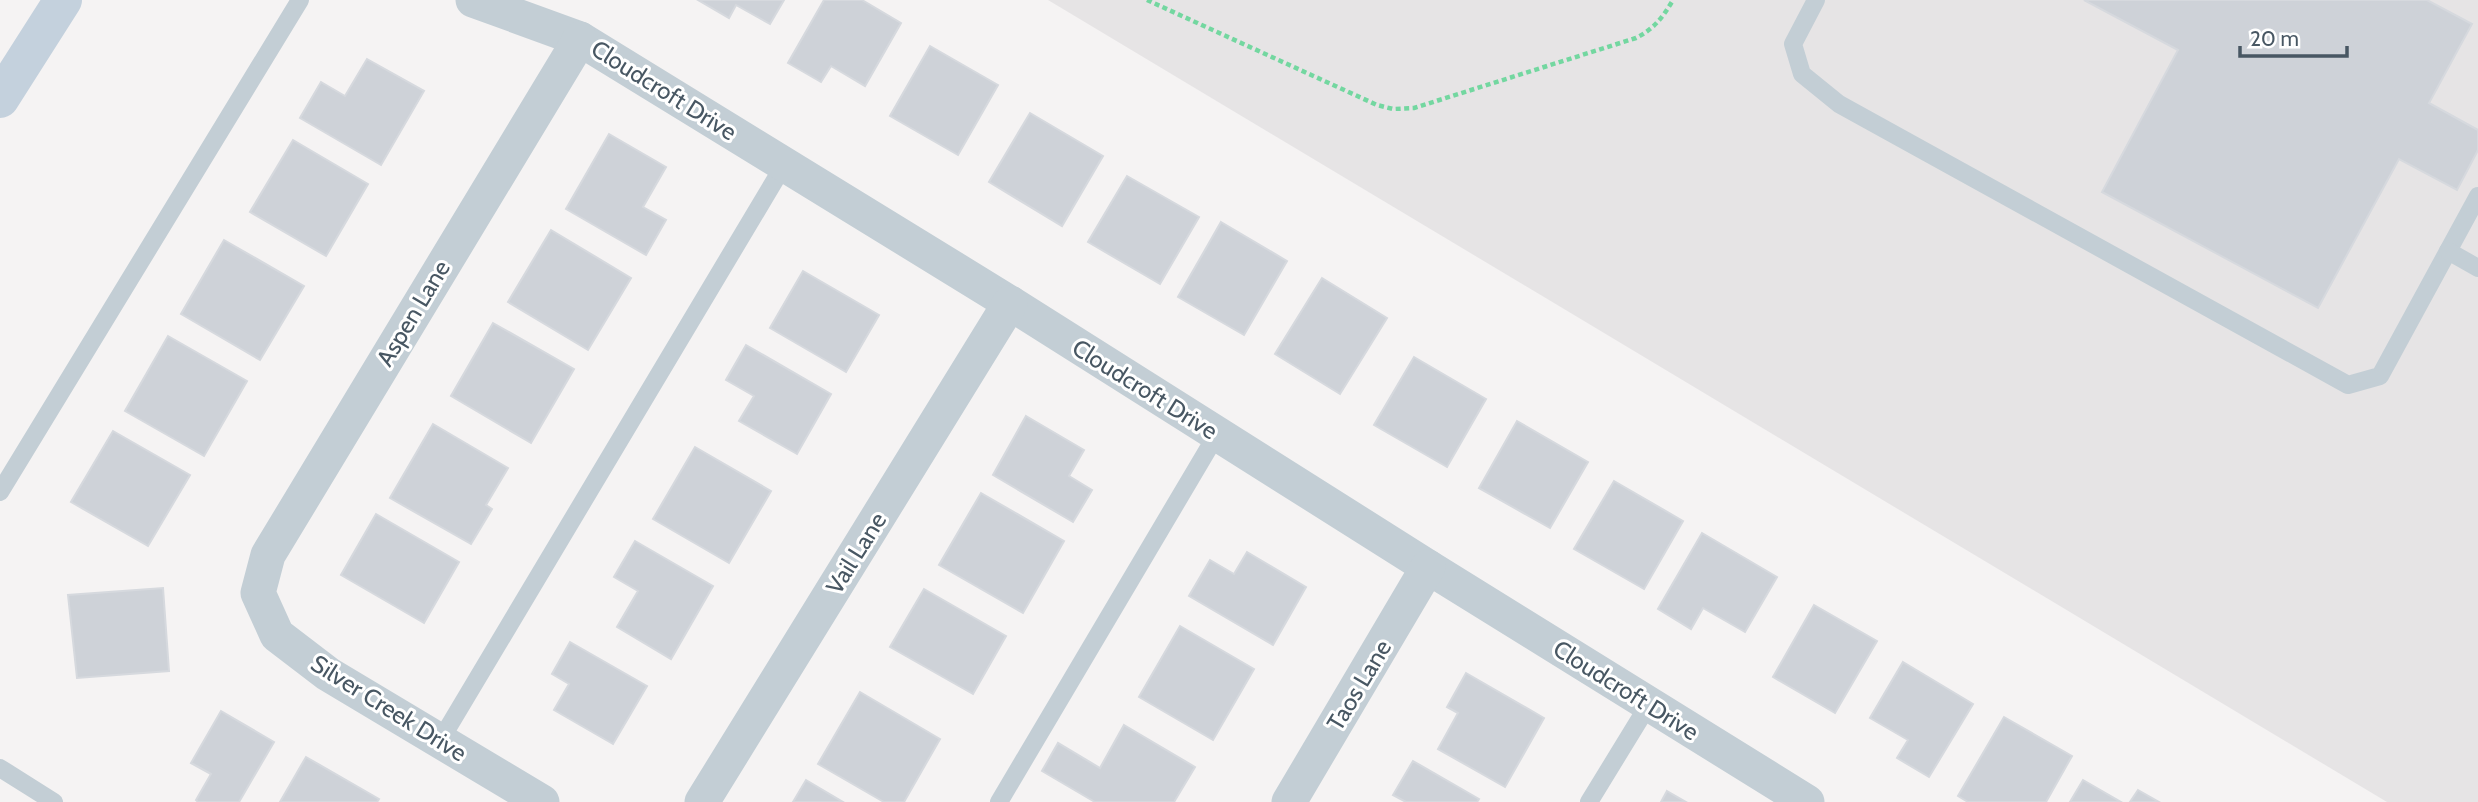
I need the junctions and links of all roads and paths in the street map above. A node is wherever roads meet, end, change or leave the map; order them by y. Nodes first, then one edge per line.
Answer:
1 (63, 0) edge
2 (300, 0) edge
3 (472, 0) edge
4 (1147, 0) edge
5 (1673, 0) edge
6 (1816, 0) edge
7 (580, 39) junction
8 (0, 99) edge
9 (784, 165) junction
10 (2478, 196) edge
11 (2448, 251) junction
12 (2478, 268) edge
13 (1010, 303) junction
14 (1217, 434) junction
15 (0, 492) edge
16 (1428, 567) junction
17 (258, 593) joint
18 (1649, 704) junction
19 (440, 741) junction
20 (0, 768) edge
21 (54, 802) edge
22 (542, 802) edge
23 (702, 802) edge
24 (999, 802) edge
25 (1289, 802) edge
26 (1589, 802) edge
27 (1807, 802) edge

1 - 8 main road
2 - 15 lane
3 - 7 street, Cloudcroft Drive
4 - 5 path
6 - 11 lane
7 - 9 street, Cloudcroft Drive
7 - 17 street, Aspen Lane
9 - 13 street, Cloudcroft Drive
9 - 19 lane
10 - 11 lane
11 - 12 lane
13 - 14 street, Cloudcroft Drive
13 - 23 street, Vail Lane
14 - 16 street, Cloudcroft Drive
14 - 24 lane
16 - 18 street, Cloudcroft Drive
16 - 25 street, Taos Lane
17 - 19 street, Silver Creek Drive
18 - 26 lane
18 - 27 street, Cloudcroft Drive
19 - 22 street, Silver Creek Drive
20 - 21 lane

